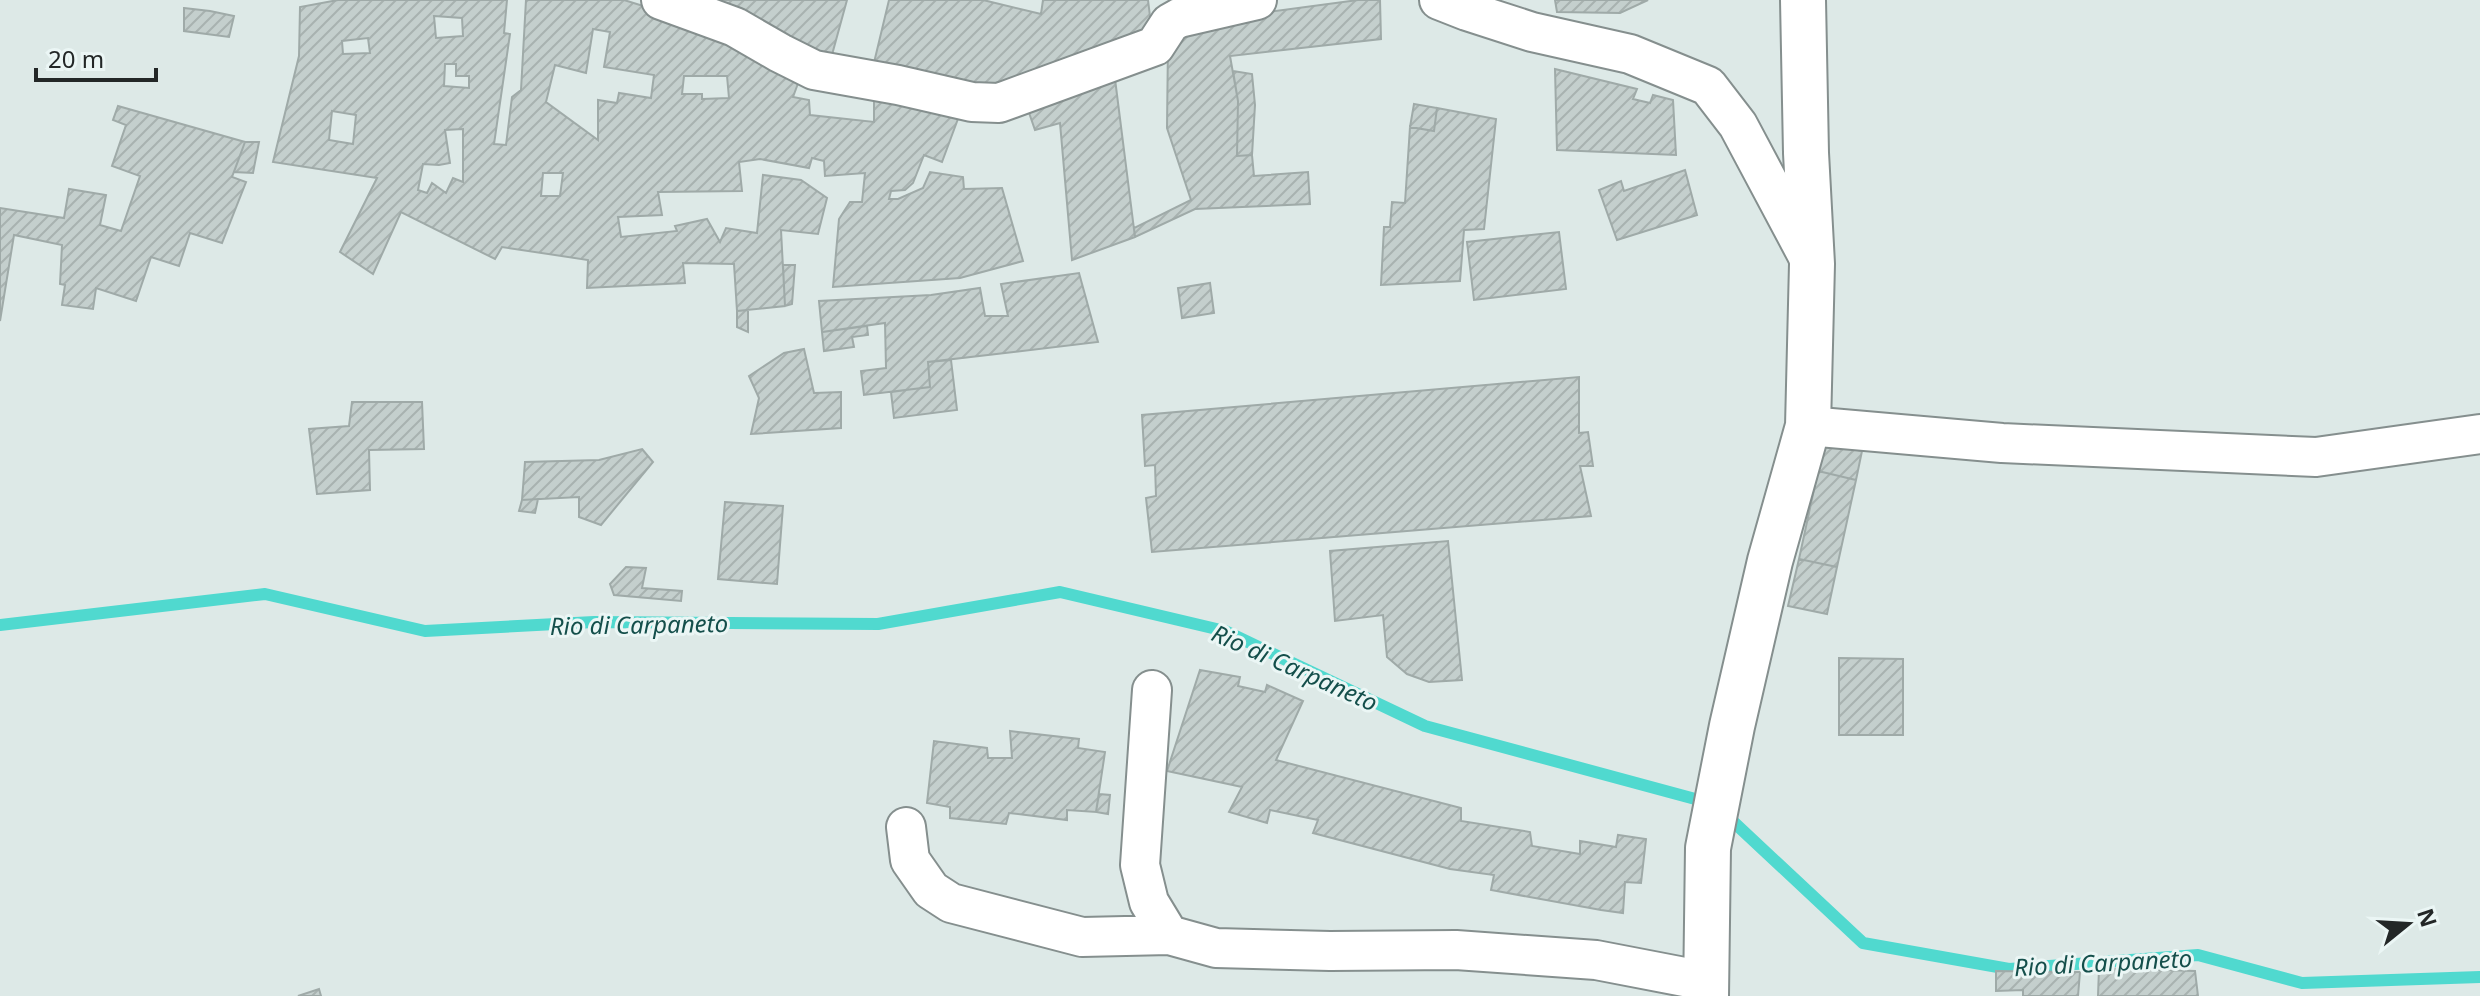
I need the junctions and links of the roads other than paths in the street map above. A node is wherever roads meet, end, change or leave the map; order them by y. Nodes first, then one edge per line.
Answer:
1 (661, 0) edge
2 (1257, 0) edge
3 (1439, 0) edge
4 (1803, 0) edge
5 (1812, 264) junction
6 (1808, 426) junction
7 (2480, 434) edge
8 (1152, 690) dead end
9 (906, 827) dead end
10 (1169, 935) junction
11 (1706, 988) edge

1 - 2 street
3 - 5 street
4 - 5 main road
5 - 6 main road
6 - 7 street
6 - 11 main road
8 - 10 street
9 - 10 street
10 - 11 street

